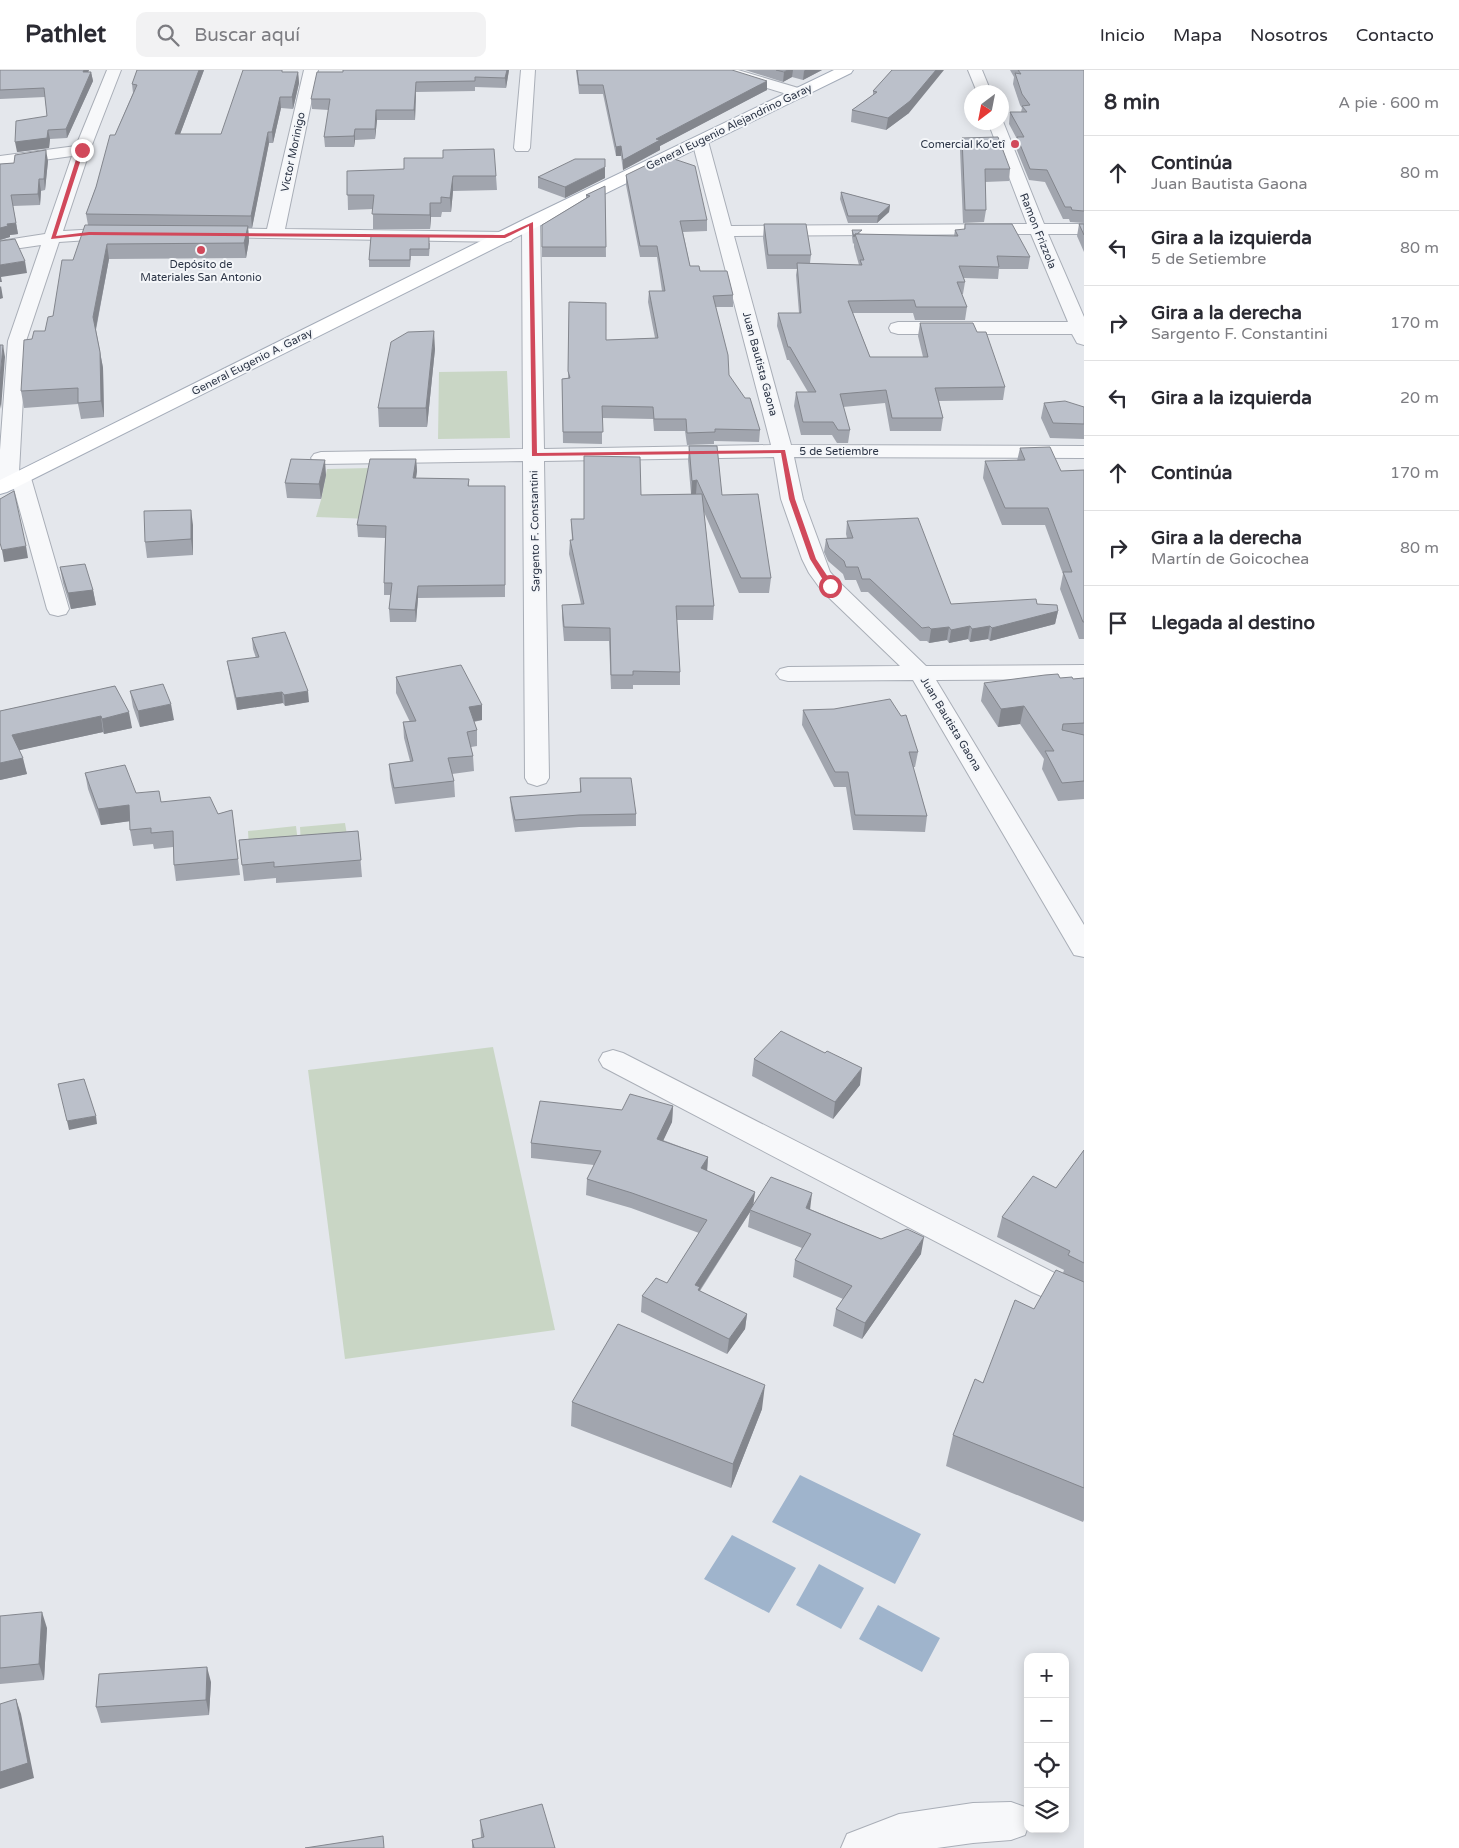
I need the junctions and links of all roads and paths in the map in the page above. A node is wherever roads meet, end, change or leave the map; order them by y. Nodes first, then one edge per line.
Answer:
1 (114, 70) edge
2 (311, 70) edge
3 (528, 70) edge
4 (722, 70) edge
5 (846, 70) edge
6 (975, 70) edge
7 (981, 85) edge
8 (800, 93) junction
9 (999, 130) edge
10 (700, 142) junction
11 (522, 148) dead end
12 (82, 150) junction
13 (0, 161) edge
14 (532, 223) junction
15 (1036, 229) junction
16 (1084, 229) edge
17 (725, 231) junction
18 (138, 233) edge
19 (197, 234) edge
20 (275, 234) junction
21 (505, 236) junction
22 (53, 238) junction
23 (0, 246) edge
24 (479, 250) junction
25 (532, 267) junction
26 (898, 328) dead end
27 (1081, 334) edge
28 (8, 343) edge
29 (783, 451) junction
30 (1084, 452) edge
31 (534, 455) junction
32 (321, 458) edge
33 (10, 483) edge
34 (58, 609) dead end
35 (1084, 672) edge
36 (920, 673) junction
37 (788, 674) dead end
38 (537, 778) dead end
39 (1084, 948) edge
40 (613, 1060) dead end
41 (1084, 1302) edge
42 (1011, 1821) dead end
43 (861, 1848) edge

1 - 12 street
2 - 20 street, Victor Morinigo
3 - 11 street
4 - 8 street
5 - 8 main road, General Eugenio Alejandrino Garay
6 - 7 street
8 - 10 main road, General Eugenio Alejandrino Garay
9 - 15 street, Ramon Frizzola
10 - 14 main road, General Eugenio Alejandrino Garay
10 - 17 street, Juan Bautista Gaona
12 - 13 street
12 - 22 street
14 - 21 main road, General Eugenio Alejandrino Garay
14 - 25 street, Sargento F. Constantini
15 - 16 street
15 - 17 street
15 - 27 street, Ramon Frizzola
17 - 29 street, Juan Bautista Gaona
18 - 22 street
19 - 20 street
20 - 21 street
21 - 24 main road, General Eugenio A. Garay
22 - 23 street
22 - 28 street
24 - 25 street
24 - 33 main road, General Eugenio A. Garay
25 - 31 street, Sargento F. Constantini
26 - 27 street
28 - 33 street
29 - 30 street, 5 de Setiembre
29 - 31 street, 5 de Setiembre
29 - 36 street, Juan Bautista Gaona
31 - 32 street, 5 de Setiembre
31 - 38 street, Sargento F. Constantini
33 - 34 street
35 - 36 street
36 - 37 street
36 - 39 street, Juan Bautista Gaona
40 - 41 street
42 - 43 street

